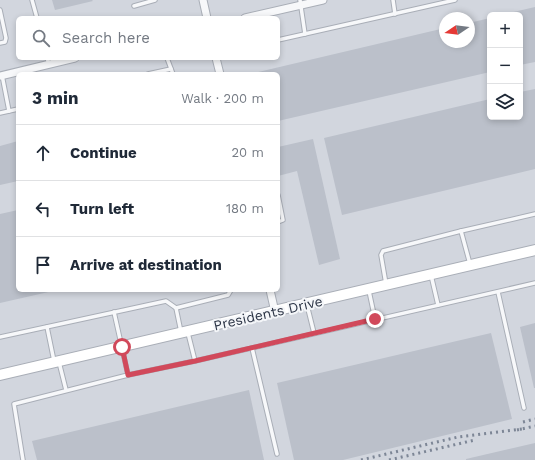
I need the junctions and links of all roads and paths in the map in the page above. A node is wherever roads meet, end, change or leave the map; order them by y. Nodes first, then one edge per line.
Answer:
1 (32, 0) edge
2 (155, 0) edge
3 (203, 0) edge
4 (323, 0) edge
5 (393, 0) edge
6 (454, 0) edge
7 (301, 2) edge
8 (134, 6) dead end
9 (0, 10) edge
10 (395, 14) junction
11 (36, 16) edge
12 (207, 16) edge
13 (252, 16) edge
14 (305, 34) junction
15 (280, 40) edge
16 (0, 43) edge
17 (168, 60) edge
18 (216, 60) edge
19 (48, 61) edge
20 (171, 69) junction
21 (157, 72) edge
22 (172, 72) edge
23 (220, 72) edge
24 (1, 75) edge
25 (16, 109) edge
26 (9, 111) junction
27 (0, 113) edge
28 (280, 206) edge
29 (535, 214) edge
30 (280, 221) edge
31 (461, 231) junction
32 (535, 250) edge
33 (470, 266) junction
34 (432, 275) junction
35 (535, 284) edge
36 (386, 285) junction
37 (368, 290) junction
38 (230, 292) edge
39 (270, 292) edge
40 (498, 292) junction
41 (307, 304) junction
42 (438, 305) junction
43 (176, 308) junction
44 (114, 312) junction
45 (275, 312) junction
46 (375, 319) junction
47 (47, 327) junction
48 (184, 332) junction
49 (314, 333) junction
50 (0, 337) edge
51 (122, 347) junction
52 (252, 348) junction
53 (195, 361) junction
54 (56, 362) junction
55 (0, 375) edge
56 (128, 375) junction
57 (66, 390) junction
58 (524, 408) dead end
59 (277, 454) dead end
60 (23, 460) edge

1 - 11 lane
2 - 8 lane
3 - 12 street
4 - 7 street
5 - 10 lane
6 - 10 lane
7 - 13 street
7 - 14 lane
9 - 16 lane
10 - 14 lane
14 - 15 lane
17 - 20 lane
18 - 23 street
19 - 24 street
20 - 21 lane
20 - 22 lane
24 - 26 lane
25 - 26 lane
26 - 27 lane
28 - 30 lane
29 - 31 lane
31 - 33 lane
31 - 36 lane
32 - 33 street, Presidents Drive
33 - 34 street, Presidents Drive
34 - 36 street, Presidents Drive
34 - 42 lane
35 - 40 lane
36 - 37 street, Presidents Drive
37 - 41 street, Presidents Drive
37 - 46 lane
38 - 43 lane
39 - 45 street
40 - 42 lane
40 - 58 lane
41 - 45 street, Presidents Drive
41 - 49 lane
42 - 46 lane
43 - 44 lane
43 - 48 lane
44 - 47 lane
44 - 51 lane
45 - 48 street, Presidents Drive
46 - 49 lane
47 - 50 lane
47 - 54 lane
48 - 51 street, Presidents Drive
48 - 53 lane
49 - 52 lane
51 - 54 street, Presidents Drive
51 - 56 lane
52 - 53 lane
52 - 59 lane
53 - 56 lane
54 - 55 street, Presidents Drive
54 - 57 lane
56 - 57 lane
57 - 60 lane

